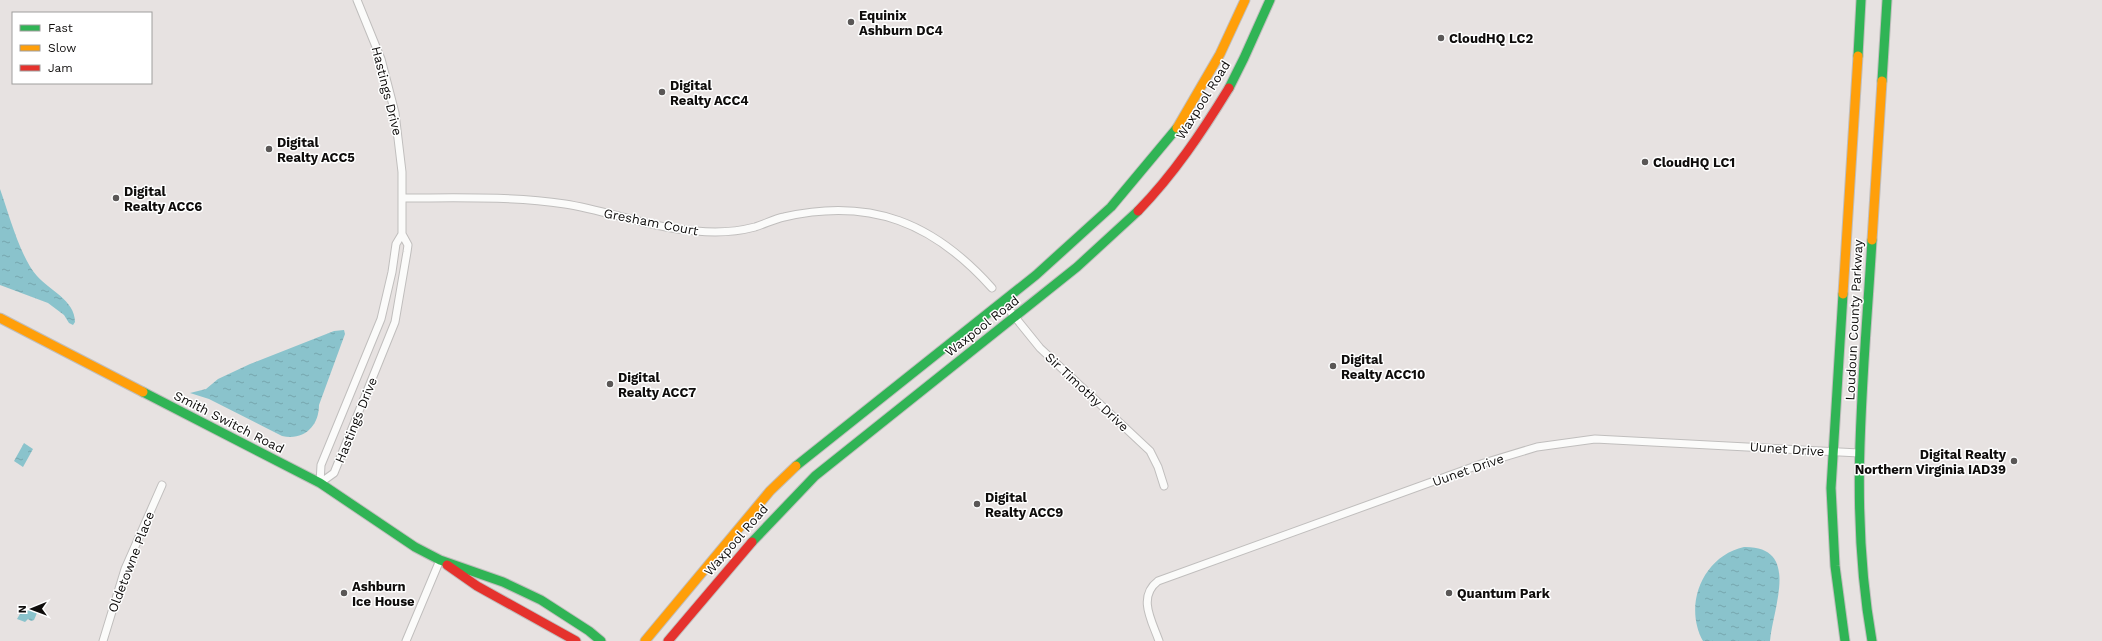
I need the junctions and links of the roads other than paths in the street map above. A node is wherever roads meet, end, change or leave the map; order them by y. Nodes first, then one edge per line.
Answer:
1 (358, 0) edge
2 (1245, 0) edge
3 (1270, 0) edge
4 (1861, 0) edge
5 (1887, 0) edge
6 (403, 198) junction
7 (402, 234) junction
8 (992, 288) dead end
9 (1002, 301) junction
10 (1014, 317) junction
11 (0, 318) edge
12 (1833, 452) junction
13 (1859, 453) junction
14 (320, 484) junction
15 (162, 485) dead end
16 (1164, 486) dead end
17 (440, 560) junction
18 (103, 641) edge
19 (406, 641) edge
20 (576, 641) edge
21 (601, 641) edge
22 (645, 641) edge
23 (668, 641) edge
24 (1159, 641) edge
25 (1845, 641) edge
26 (1872, 641) edge

1 - 6 street, Hastings Drive
2 - 9 main road, Waxpool Road
3 - 10 main road, Waxpool Road
4 - 12 main road, Loudoun County Parkway
5 - 13 main road, Loudoun County Parkway
6 - 7 street, Hastings Drive
6 - 8 street, Gresham Court
7 - 14 street, Hastings Drive
7 - 14 street, Hastings Drive
9 - 10 street, Sir Timothy Drive
9 - 22 main road, Waxpool Road
10 - 16 street, Sir Timothy Drive
10 - 23 main road, Waxpool Road
11 - 14 main road, Smith Switch Road
12 - 13 street, Uunet Drive
12 - 24 street, Uunet Drive
12 - 25 main road, Loudoun County Parkway
13 - 26 main road, Loudoun County Parkway
14 - 17 main road, Smith Switch Road
15 - 18 street, Oldetowne Place
17 - 19 street
17 - 20 main road, Smith Switch Road
17 - 21 main road, Smith Switch Road

